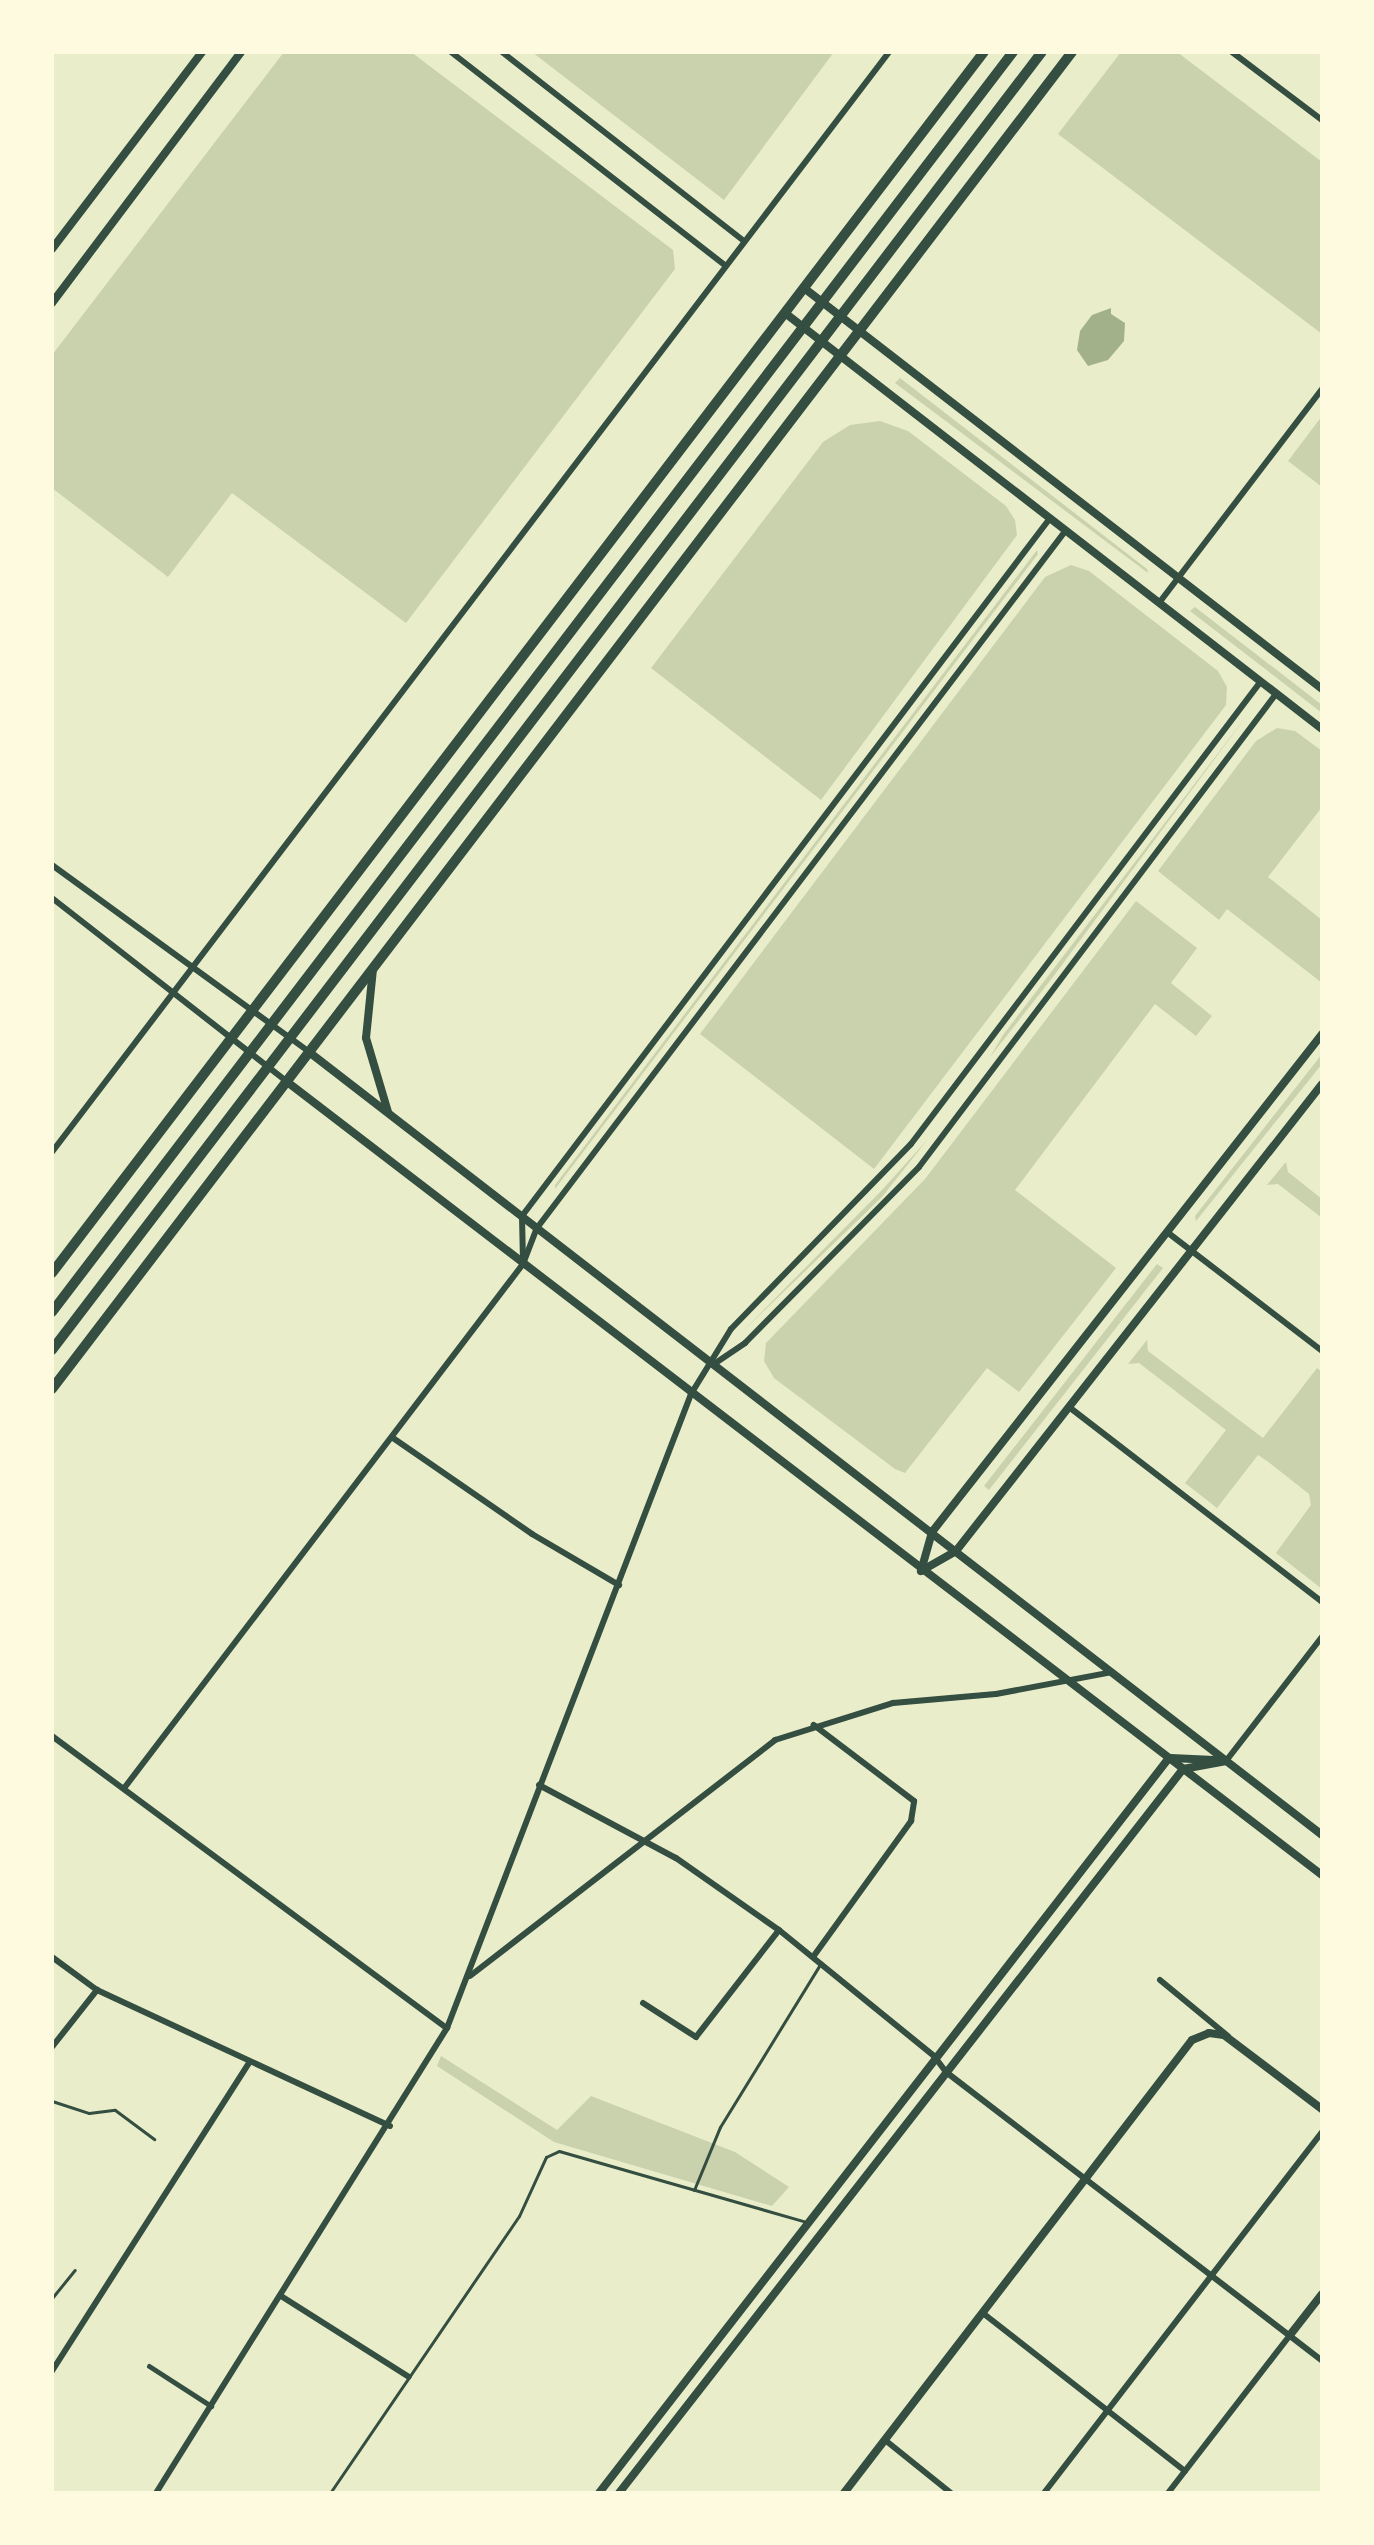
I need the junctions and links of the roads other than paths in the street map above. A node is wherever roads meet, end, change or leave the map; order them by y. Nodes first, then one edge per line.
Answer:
1 (202, 52) edge
2 (241, 52) edge
3 (451, 52) edge
4 (502, 52) edge
5 (889, 52) edge
6 (984, 52) edge
7 (1013, 52) edge
8 (1042, 52) edge
9 (1072, 52) edge
10 (1232, 52) edge
11 (1322, 120) edge
12 (744, 241) junction
13 (52, 249) edge
14 (725, 265) junction
15 (804, 288) junction
16 (822, 302) junction
17 (52, 303) edge
18 (785, 313) junction
19 (841, 316) junction
20 (803, 327) junction
21 (859, 331) junction
22 (822, 341) junction
23 (840, 356) junction
24 (1322, 389) edge
25 (1050, 518) junction
26 (1066, 530) junction
27 (1178, 578) junction
28 (1159, 603) junction
29 (1261, 681) junction
30 (1322, 689) edge
31 (1276, 694) junction
32 (1322, 729) edge
33 (52, 865) edge
34 (52, 898) edge
35 (373, 967) junction
36 (191, 968) junction
37 (175, 991) junction
38 (253, 1010) junction
39 (271, 1024) junction
40 (1322, 1034) edge
41 (290, 1038) junction
42 (231, 1039) junction
43 (309, 1052) junction
44 (249, 1053) junction
45 (268, 1067) junction
46 (286, 1081) junction
47 (1322, 1084) edge
48 (1318, 1097) edge
49 (388, 1112) junction
50 (52, 1152) edge
51 (522, 1216) junction
52 (537, 1228) junction
53 (1167, 1232) junction
54 (1192, 1251) junction
55 (523, 1264) junction
56 (52, 1273) edge
57 (52, 1312) edge
58 (52, 1350) edge
59 (1322, 1351) edge
60 (714, 1364) junction
61 (52, 1389) edge
62 (691, 1394) junction
63 (1069, 1407) junction
64 (393, 1438) junction
65 (932, 1532) junction
66 (956, 1551) junction
67 (921, 1571) junction
68 (619, 1585) junction
69 (1322, 1602) edge
70 (1322, 1637) edge
71 (1112, 1672) junction
72 (1069, 1683) junction
73 (814, 1725) junction
74 (52, 1736) edge
75 (1169, 1758) junction
76 (1226, 1761) junction
77 (1183, 1769) junction
78 (539, 1785) junction
79 (125, 1787) junction
80 (1322, 1835) edge
81 (642, 1838) junction
82 (1322, 1875) edge
83 (779, 1930) junction
84 (52, 1957) edge
85 (813, 1957) junction
86 (821, 1963) junction
87 (467, 1978) junction
88 (1160, 1980) dead end
89 (97, 1990) junction
90 (643, 2003) dead end
91 (447, 2028) junction
92 (1231, 2039) junction
93 (52, 2047) edge
94 (934, 2056) junction
95 (249, 2063) junction
96 (946, 2072) junction
97 (52, 2101) edge
98 (1322, 2109) edge
99 (390, 2126) junction
100 (1322, 2132) edge
101 (154, 2139) dead end
102 (1087, 2179) junction
103 (694, 2190) junction
104 (807, 2222) junction
105 (75, 2270) dead end
106 (1211, 2275) junction
107 (1322, 2294) edge
108 (281, 2296) junction
109 (52, 2298) edge
110 (984, 2314) junction
111 (1290, 2335) junction
112 (1322, 2360) edge
113 (149, 2366) dead end
114 (52, 2371) edge
115 (409, 2377) junction
116 (212, 2406) junction
117 (1107, 2410) junction
118 (885, 2440) junction
119 (1185, 2471) junction
120 (156, 2493) edge
121 (330, 2493) edge
122 (599, 2493) edge
123 (619, 2493) edge
124 (844, 2493) edge
125 (951, 2493) edge
126 (1044, 2493) edge
127 (1168, 2493) edge

1 - 13 street
2 - 17 street
3 - 14 street
4 - 12 street
5 - 12 street
6 - 15 main road
7 - 16 main road
8 - 19 main road
9 - 21 main road
10 - 11 street
12 - 14 street
14 - 36 street
15 - 16 street
15 - 18 main road
16 - 19 street
16 - 20 main road
18 - 20 street
18 - 38 main road
19 - 21 street
19 - 22 main road
20 - 22 street
20 - 39 main road
21 - 23 main road
21 - 27 street
22 - 23 street
22 - 41 main road
23 - 25 street
23 - 35 main road
24 - 27 street
25 - 26 street
25 - 51 street
26 - 28 street
26 - 52 street
27 - 28 street
27 - 30 street
28 - 29 street
29 - 31 street
29 - 60 street
31 - 32 street
31 - 60 street
33 - 36 street
34 - 37 street
35 - 43 main road
35 - 49 street
36 - 37 street
36 - 38 street
37 - 42 street
37 - 50 street
38 - 39 street
38 - 42 main road
39 - 41 street
39 - 44 main road
40 - 53 street
41 - 43 street
41 - 45 main road
42 - 44 street
42 - 56 main road
43 - 46 main road
43 - 49 street
44 - 45 street
44 - 57 main road
45 - 46 street
45 - 58 main road
46 - 55 street
46 - 61 main road
47 - 48 street
48 - 54 street
49 - 51 street
51 - 52 street
51 - 55 street
52 - 55 street
52 - 60 street
53 - 54 street
53 - 65 street
54 - 59 street
54 - 63 street
55 - 62 street
55 - 64 street
60 - 62 street
60 - 65 street
62 - 67 street
62 - 68 street
63 - 66 street
63 - 69 street
64 - 68 street
64 - 79 street
65 - 66 street
65 - 67 street
66 - 67 street
66 - 71 street
67 - 72 street
68 - 78 street
70 - 76 street
71 - 72 street
71 - 76 street
72 - 73 street
72 - 75 street
73 - 81 street
73 - 85 street
74 - 79 street
75 - 76 street
75 - 77 street
75 - 94 street
76 - 77 street
76 - 80 street
77 - 82 street
77 - 96 street
78 - 81 street
78 - 87 street
79 - 91 street
81 - 83 street
81 - 87 street
83 - 85 street
83 - 90 street
84 - 89 street
85 - 86 street
86 - 94 street
86 - 103 lane
87 - 91 street
88 - 92 street
89 - 93 street
89 - 95 street
91 - 99 street
92 - 98 street
92 - 102 street
94 - 96 street
94 - 104 street
95 - 99 street
95 - 114 street
96 - 102 street
96 - 123 street
97 - 101 lane
99 - 108 street
100 - 106 street
102 - 106 street
102 - 110 street
103 - 104 lane
103 - 115 lane
104 - 122 street
105 - 109 lane
106 - 111 street
106 - 117 street
107 - 111 street
108 - 115 street
108 - 116 street
110 - 117 street
110 - 118 street
111 - 112 street
111 - 119 street
113 - 116 street
115 - 121 lane
116 - 120 street
117 - 119 street
117 - 126 street
118 - 124 street
118 - 125 street
119 - 127 street

